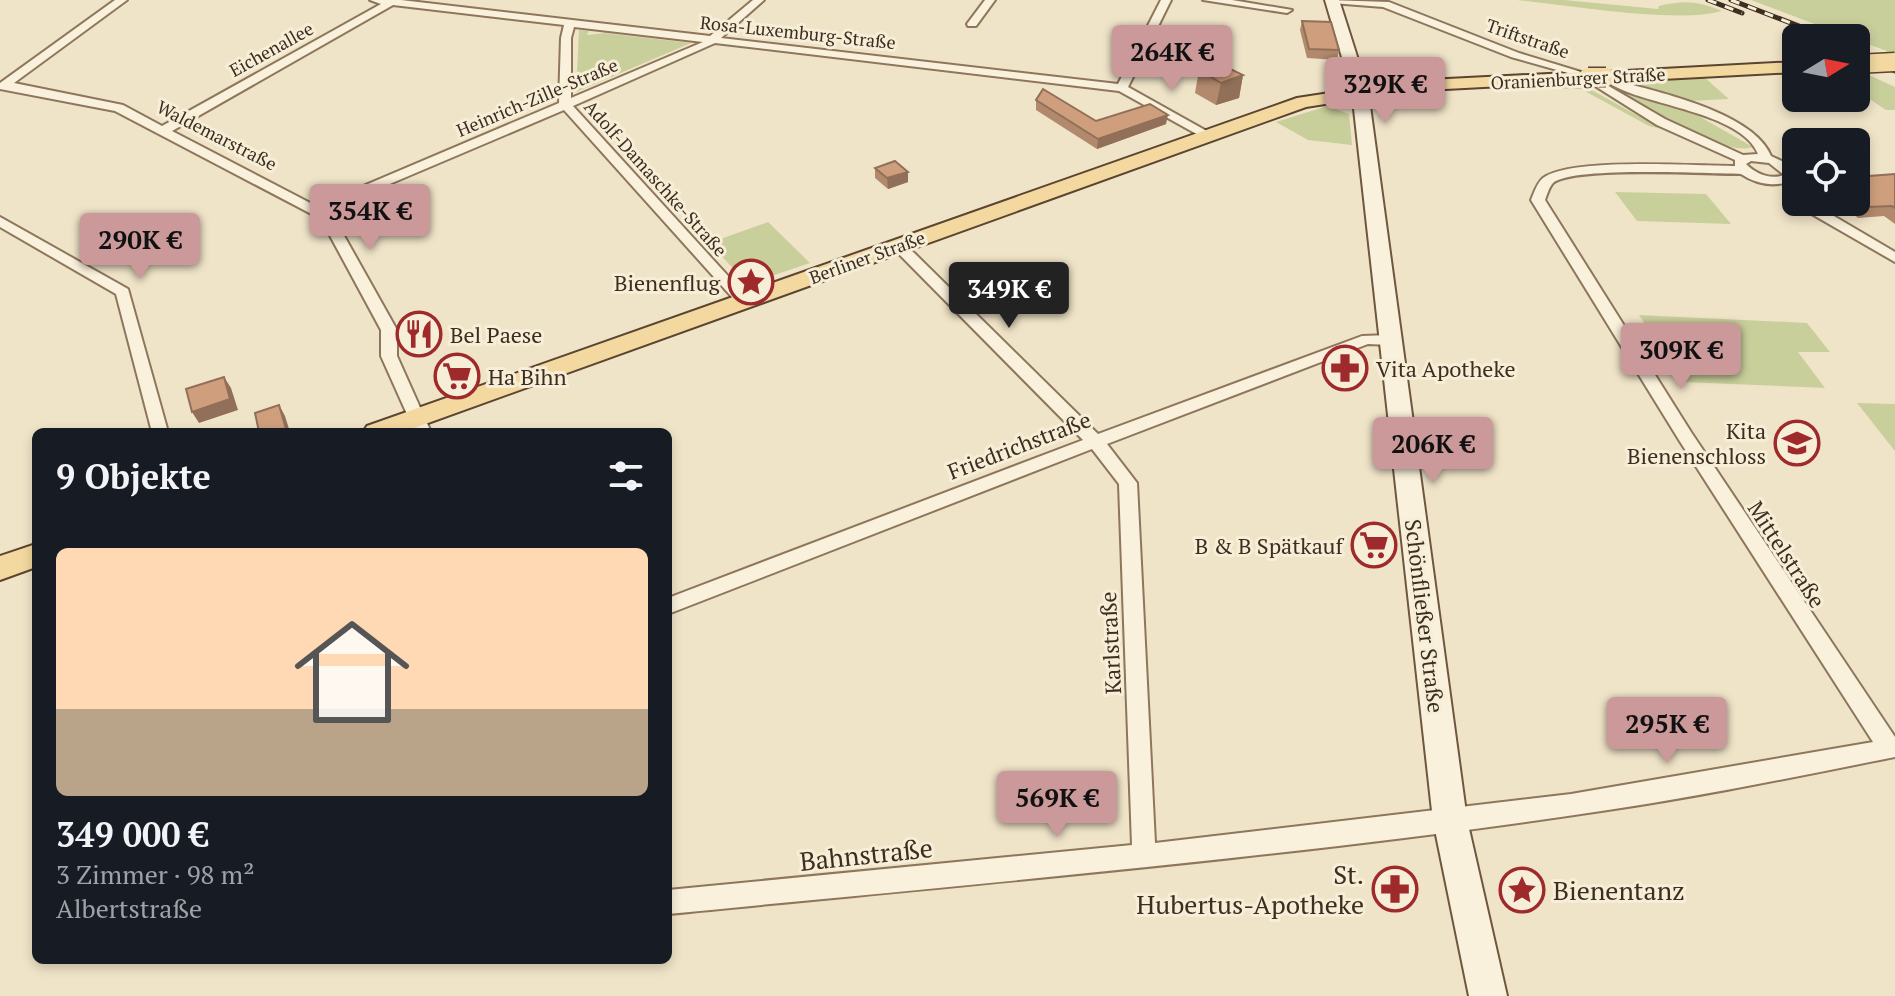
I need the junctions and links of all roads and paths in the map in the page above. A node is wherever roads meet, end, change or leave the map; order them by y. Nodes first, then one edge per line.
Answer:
1 (122, 0) edge
2 (375, 0) edge
3 (759, 0) edge
4 (990, 0) edge
5 (1166, 0) edge
6 (1208, 0) edge
7 (1332, 0) edge
8 (393, 1) edge
9 (1287, 10) dead end
10 (570, 24) junction
11 (972, 24) dead end
12 (713, 41) junction
13 (1895, 62) edge
14 (1870, 63) edge
15 (1782, 68) edge
16 (1593, 78) junction
17 (3, 86) edge
18 (1122, 88) junction
19 (1360, 91) junction
20 (565, 104) junction
21 (164, 130) junction
22 (1206, 134) junction
23 (1766, 159) junction
24 (1742, 164) junction
25 (1782, 165) edge
26 (1782, 180) edge
27 (1777, 181) junction
28 (1782, 186) edge
29 (317, 210) junction
30 (1825, 216) edge
31 (0, 221) edge
32 (898, 245) junction
33 (1895, 258) edge
34 (744, 302) junction
35 (1390, 340) junction
36 (421, 424) edge
37 (159, 428) edge
38 (398, 428) edge
39 (1095, 441) junction
40 (32, 556) edge
41 (0, 568) edge
42 (672, 604) edge
43 (1892, 748) edge
44 (1450, 820) junction
45 (1144, 855) junction
46 (672, 902) edge
47 (1488, 996) edge

1 - 17 street
2 - 8 street, Rosa-Luxemburg-Straße
3 - 12 street, Heinrich-Zille-Straße
4 - 11 street
5 - 18 street
6 - 9 street
7 - 16 street, Triftstraße
7 - 19 main road, Schönfließer Straße
8 - 10 street, Rosa-Luxemburg-Straße
8 - 21 street, Eichenallee
10 - 12 street, Rosa-Luxemburg-Straße
10 - 20 street, Adolf-Damaschke-Straße
12 - 18 street, Rosa-Luxemburg-Straße
12 - 20 street, Heinrich-Zille-Straße
13 - 14 main road, bridge
15 - 16 main road, Oranienburger Straße
16 - 19 main road, Oranienburger Straße
16 - 23 street, Triftstraße
16 - 24 street
17 - 21 street, Waldemarstraße
18 - 22 street, Rosa-Luxemburg-Straße
19 - 22 main road, Berliner Straße
19 - 35 main road, Schönfließer Straße
20 - 29 street, Heinrich-Zille-Straße
20 - 34 street, Adolf-Damaschke-Straße
21 - 29 street, Waldemarstraße
22 - 32 main road, Berliner Straße
23 - 24 street
23 - 25 street
24 - 27 street
24 - 43 street, Mittelstraße
26 - 27 street
27 - 28 street
29 - 36 street, Waldemarstraße
30 - 33 street
31 - 37 street
32 - 34 main road, Berliner Straße
32 - 39 street, Karlstraße
34 - 36 main road, Berliner Straße
35 - 39 street, Friedrichstraße
35 - 44 main road, Schönfließer Straße
36 - 38 main road, Berliner Straße
39 - 42 street, Friedrichstraße
39 - 45 street, Karlstraße
40 - 41 main road
43 - 44 street, Bahnstraße
44 - 45 street, Bahnstraße
44 - 47 main road, Schönfließer Straße
45 - 46 street, Bahnstraße

